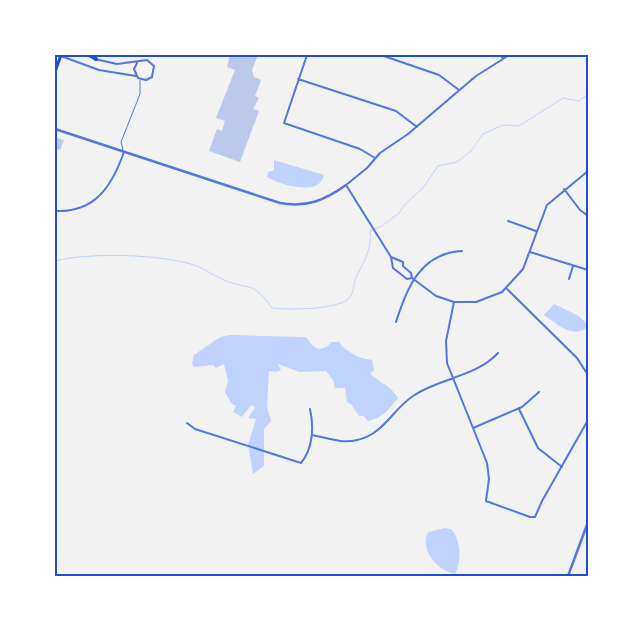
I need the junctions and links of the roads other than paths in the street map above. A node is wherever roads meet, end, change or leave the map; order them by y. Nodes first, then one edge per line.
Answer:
1 (60, 55) edge
2 (85, 55) edge
3 (90, 55) edge
4 (307, 55) edge
5 (381, 55) edge
6 (501, 55) edge
7 (508, 55) edge
8 (96, 59) junction
9 (503, 59) junction
10 (137, 63) junction
11 (55, 72) edge
12 (136, 76) junction
13 (140, 79) junction
14 (298, 79) junction
15 (459, 90) junction
16 (417, 127) junction
17 (55, 130) edge
18 (124, 152) junction
19 (375, 158) junction
20 (588, 171) edge
21 (346, 184) junction
22 (564, 189) junction
23 (55, 211) edge
24 (588, 216) edge
25 (508, 220) dead end
26 (536, 230) junction
27 (462, 251) dead end
28 (530, 252) junction
29 (392, 257) junction
30 (403, 266) junction
31 (573, 266) junction
32 (588, 270) edge
33 (397, 271) junction
34 (413, 278) junction
35 (569, 279) dead end
36 (507, 288) junction
37 (454, 302) junction
38 (396, 322) dead end
39 (498, 353) dead end
40 (588, 375) edge
41 (452, 379) junction
42 (539, 392) dead end
43 (519, 409) junction
44 (310, 410) dead end
45 (588, 420) edge
46 (187, 423) dead end
47 (474, 428) junction
48 (312, 435) junction
49 (562, 467) junction
50 (588, 524) edge
51 (568, 576) edge

1 - 11 main road
1 - 12 street
2 - 8 street
3 - 8 highway
4 - 14 street
5 - 15 street
6 - 9 street
7 - 9 street
8 - 10 street
9 - 15 street
10 - 12 street
10 - 13 street
12 - 13 street
13 - 18 lane
14 - 16 street
14 - 19 street
15 - 16 street
16 - 19 street
17 - 18 street
18 - 21 street
18 - 23 street
19 - 21 street
20 - 22 street
21 - 29 street
22 - 24 street
22 - 26 street
25 - 26 street
26 - 28 street
27 - 34 street
28 - 31 street
28 - 36 street
29 - 30 street
29 - 33 street
30 - 33 street
30 - 34 street
31 - 32 street
31 - 35 street
33 - 34 street
34 - 37 street
34 - 38 street
36 - 37 street
36 - 40 street
37 - 41 street
39 - 41 street
41 - 47 street
41 - 48 street
42 - 43 street
43 - 47 street
43 - 49 street
44 - 48 street
45 - 49 street
46 - 48 street
47 - 49 street
50 - 51 street

